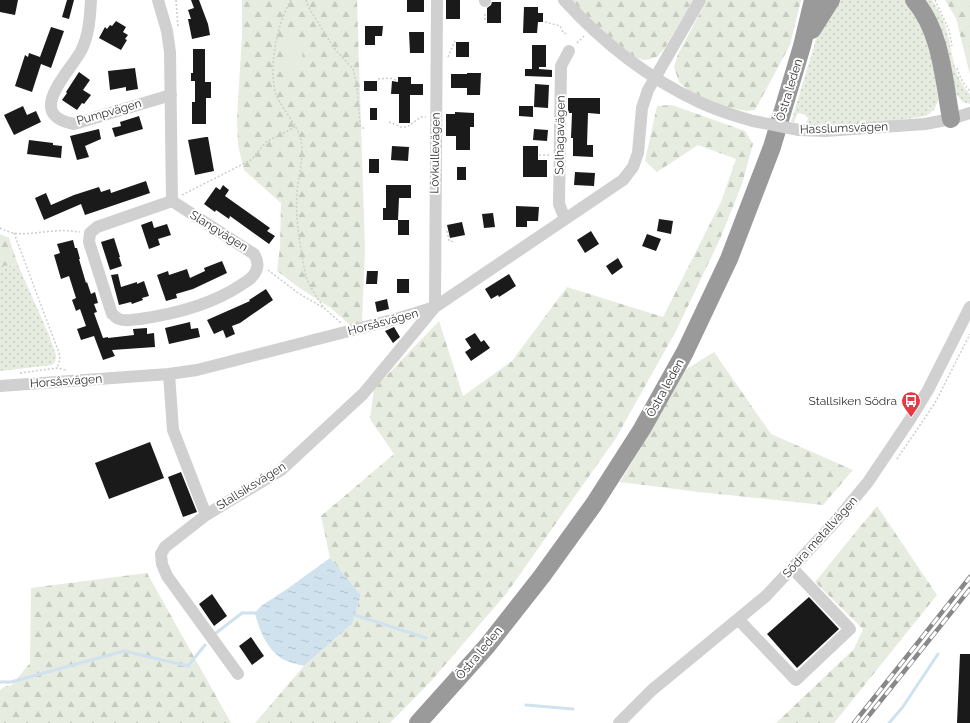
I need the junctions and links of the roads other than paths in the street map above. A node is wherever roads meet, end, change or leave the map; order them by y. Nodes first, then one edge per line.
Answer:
1 (91, 0) edge
2 (158, 0) edge
3 (437, 0) edge
4 (564, 0) edge
5 (700, 0) edge
6 (813, 0) edge
7 (831, 0) edge
8 (914, 0) edge
9 (802, 46) junction
10 (569, 51) road end
11 (655, 78) junction
12 (171, 95) junction
13 (970, 113) edge
14 (951, 119) junction
15 (172, 201) junction
16 (565, 219) junction
17 (434, 307) junction
18 (970, 308) edge
19 (169, 374) junction
20 (0, 386) edge
21 (206, 515) junction
22 (793, 569) junction
23 (738, 619) junction
24 (238, 674) dead end
25 (418, 723) edge
26 (619, 723) edge

1 - 12 street, Pumpvägen
2 - 12 street
3 - 17 street, Lövkullevägen
4 - 11 street, Hasslumsvägen
5 - 11 street, Horsåsvägen
6 - 9 highway, Östra leden
7 - 9 highway
8 - 14 highway
9 - 25 highway, Östra leden
10 - 16 street, Solhagavägen
11 - 14 street, Hasslumsvägen, bridge
11 - 16 street, Horsåsvägen
12 - 15 street
13 - 14 street, Hasslumsvägen
15 - 15 street, Slangvägen
16 - 17 street, Horsåsvägen
17 - 19 street, Horsåsvägen
17 - 21 street, Stallsiksvägen
18 - 22 street, Södra metallvägen
19 - 20 street, Horsåsvägen
19 - 21 street
21 - 24 street, Stallsiksvägen
22 - 23 street, Södra metallvägen
22 - 23 street
23 - 26 street, Södra metallvägen

